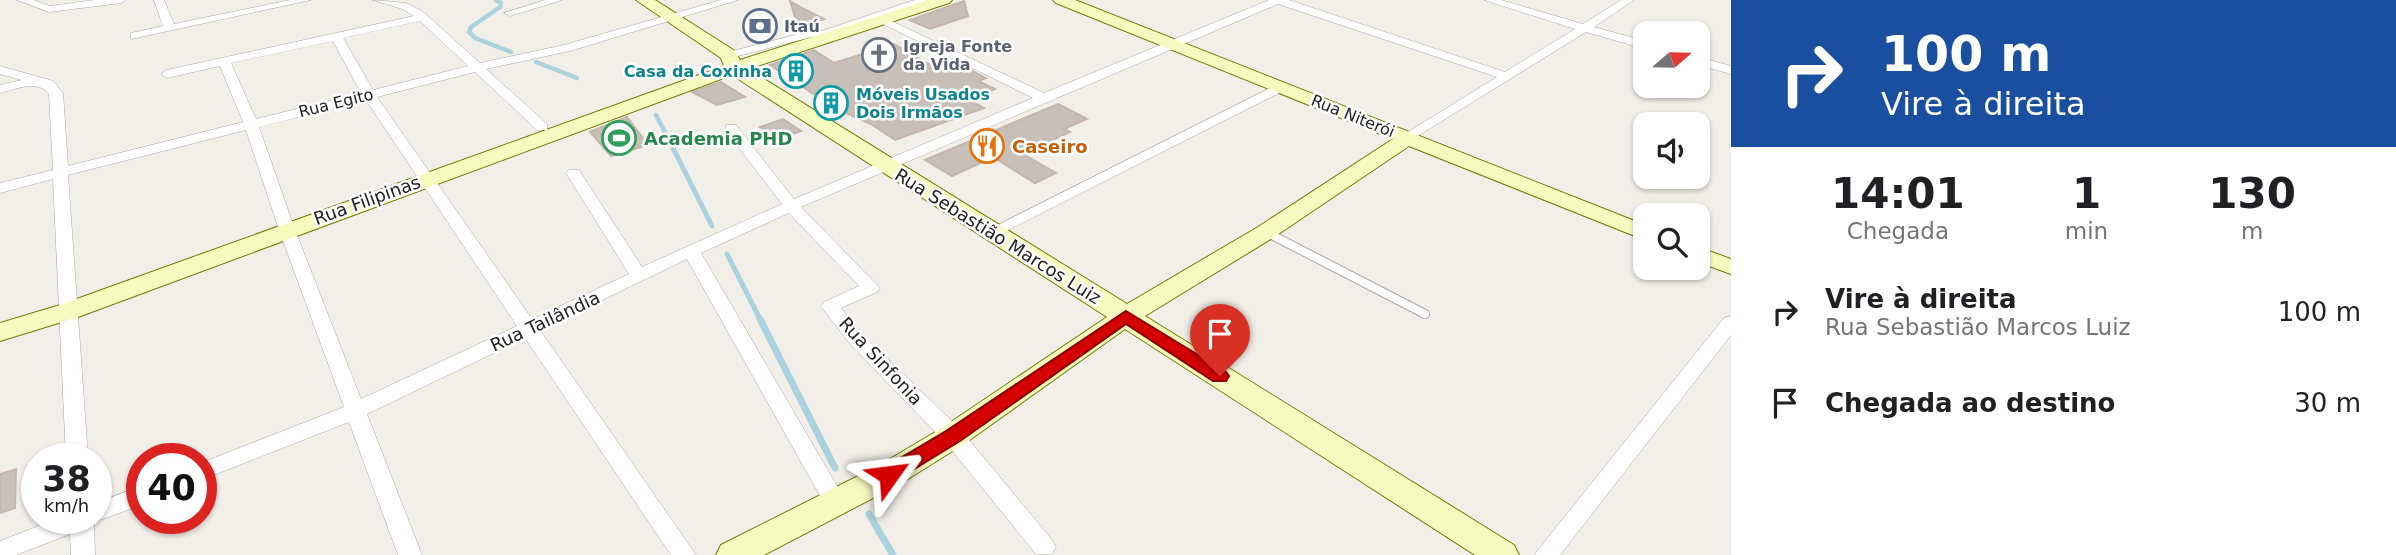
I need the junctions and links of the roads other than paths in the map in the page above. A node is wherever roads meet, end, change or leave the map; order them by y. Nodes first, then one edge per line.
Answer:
1 (22, 0) edge
2 (121, 0) edge
3 (159, 0) edge
4 (306, 0) edge
5 (378, 0) edge
6 (557, 0) edge
7 (644, 0) edge
8 (733, 0) edge
9 (900, 0) edge
10 (924, 0) edge
11 (944, 0) edge
12 (1061, 0) edge
13 (1278, 0) edge
14 (1489, 0) edge
15 (1629, 0) edge
16 (510, 13) dead end
17 (423, 17) junction
18 (672, 18) junction
19 (883, 20) junction
20 (170, 28) junction
21 (838, 28) junction
22 (1586, 28) junction
23 (135, 36) dead end
24 (336, 36) junction
25 (1633, 42) edge
26 (1172, 44) junction
27 (223, 61) junction
28 (732, 61) junction
29 (1710, 63) edge
30 (1729, 67) edge
31 (476, 68) junction
32 (0, 70) edge
33 (167, 74) dead end
34 (1506, 76) junction
35 (39, 81) junction
36 (1280, 87) junction
37 (0, 89) edge
38 (369, 95) junction
39 (1044, 98) junction
40 (251, 124) junction
41 (542, 127) dead end
42 (731, 128) dead end
43 (1408, 138) junction
44 (885, 164) junction
45 (61, 173) junction
46 (574, 173) dead end
47 (426, 178) junction
48 (0, 188) edge
49 (791, 206) junction
50 (1633, 228) edge
51 (286, 230) junction
52 (992, 232) junction
53 (1266, 232) junction
54 (691, 251) junction
55 (1710, 259) edge
56 (1731, 267) edge
57 (639, 276) junction
58 (69, 311) junction
59 (1424, 314) dead end
60 (1126, 316) junction
61 (1731, 323) edge
62 (528, 328) junction
63 (0, 332) edge
64 (355, 411) junction
65 (953, 436) junction
66 (76, 443) edge
67 (217, 466) edge
68 (836, 503) junction
69 (42, 534) edge
70 (84, 534) edge
71 (1044, 547) dead end
72 (0, 551) edge
73 (83, 555) edge
74 (410, 555) edge
75 (684, 555) edge
76 (733, 555) edge
77 (1502, 555) edge
78 (1546, 555) edge

1 - 2 street
3 - 20 street
4 - 20 street
5 - 17 street
6 - 16 street
7 - 18 street, Rua Sebastião Marcos Luiz
8 - 18 street, Rua Egito
9 - 28 street
10 - 21 lane
11 - 19 street
12 - 26 street, Rua Niterói
13 - 26 street, Rua Tailândia
13 - 34 street
14 - 22 street
15 - 22 street
17 - 24 street
17 - 31 street
18 - 28 street, Rua Sebastião Marcos Luiz
18 - 31 street, Rua Egito
19 - 28 street
19 - 39 street
20 - 23 street
21 - 28 lane
21 - 28 lane
22 - 25 street
22 - 34 street
24 - 27 street
24 - 38 street
26 - 36 street, Rua Niterói
26 - 39 street, Rua Tailândia
27 - 33 street
27 - 40 street
28 - 44 street, Rua Sebastião Marcos Luiz
28 - 47 street, Rua Filipinas
29 - 30 street
31 - 38 street, Rua Egito
31 - 41 street
32 - 35 street
34 - 43 street
35 - 37 street
35 - 45 street
36 - 43 street, Rua Niterói
36 - 52 street
38 - 40 street, Rua Egito
38 - 47 street
39 - 44 street, Rua Tailândia
40 - 45 street, Rua Egito
40 - 51 street
42 - 49 street, Rua Sinfonia
43 - 50 street, Rua Niterói
43 - 53 street
44 - 49 street, Rua Tailândia
44 - 52 street, Rua Sebastião Marcos Luiz
45 - 48 street, Rua Egito
45 - 58 street
46 - 57 street
47 - 51 street, Rua Filipinas
47 - 62 street
49 - 54 street, Rua Tailândia
49 - 65 street, Rua Sinfonia
51 - 58 street, Rua Filipinas
51 - 64 street
52 - 60 street, Rua Sebastião Marcos Luiz
53 - 59 lane
53 - 60 street
54 - 57 street, Rua Tailândia
54 - 68 street
55 - 56 street
57 - 62 street, Rua Tailândia
58 - 63 street, Rua Filipinas
58 - 66 street
60 - 65 street
60 - 77 street, Rua Sebastião Marcos Luiz
61 - 78 street
62 - 64 street, Rua Tailândia
62 - 75 street
64 - 67 street, Rua Tailândia
64 - 74 street
65 - 68 street
65 - 71 street, Rua Sinfonia
68 - 76 street
69 - 72 street
70 - 73 street

